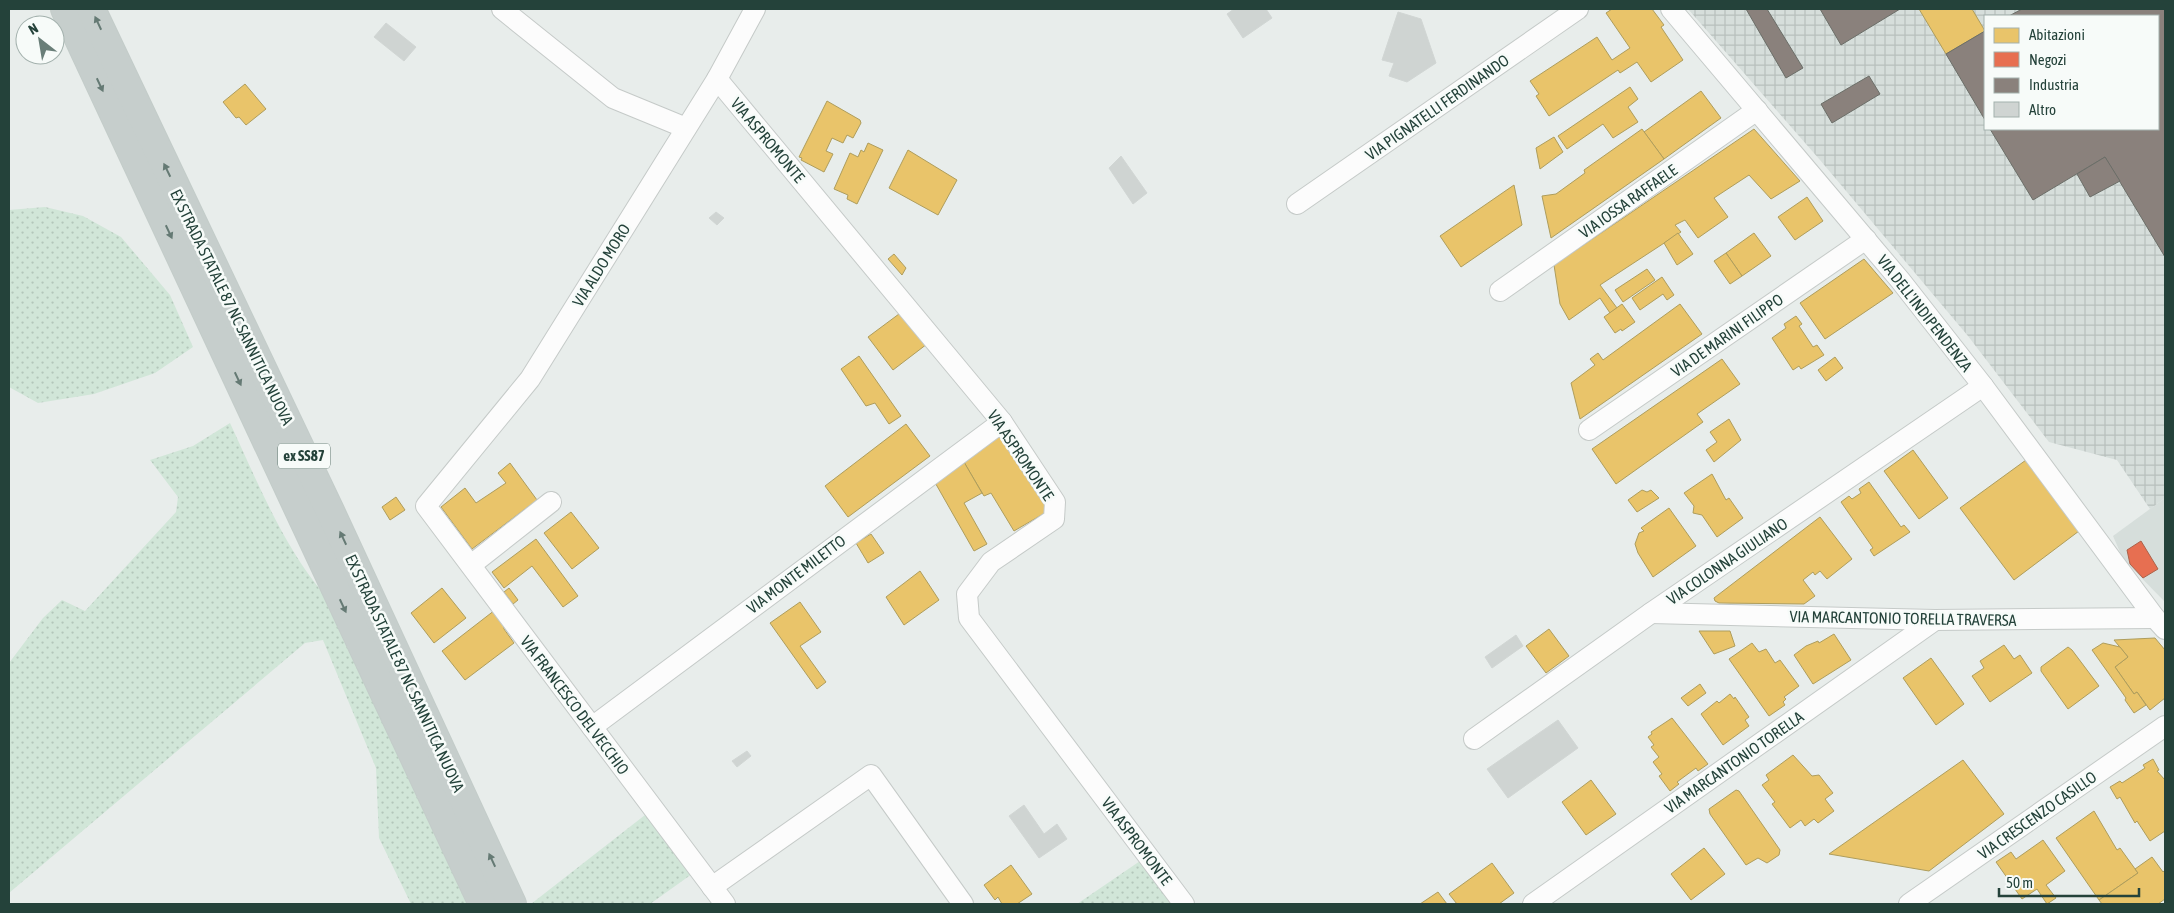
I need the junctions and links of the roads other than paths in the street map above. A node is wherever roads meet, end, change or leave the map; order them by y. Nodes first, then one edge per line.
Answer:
1 (65, 9) edge
2 (91, 9) edge
3 (502, 9) edge
4 (755, 9) edge
5 (1578, 9) edge
6 (1671, 9) edge
7 (717, 79) junction
8 (1757, 110) junction
9 (686, 128) junction
10 (1297, 204) dead end
11 (1866, 239) junction
12 (1500, 292) dead end
13 (1983, 386) junction
14 (1002, 422) junction
15 (1589, 430) dead end
16 (551, 502) dead end
17 (426, 506) joint
18 (471, 566) junction
19 (1651, 613) junction
20 (1935, 620) junction
21 (2160, 624) edge
22 (2165, 726) edge
23 (592, 727) junction
24 (1474, 739) dead end
25 (712, 887) junction
26 (483, 904) edge
27 (512, 904) edge
28 (726, 904) edge
29 (963, 904) edge
30 (1184, 904) edge
31 (1533, 904) edge
32 (1909, 904) edge

1 -> 26 highway, EX STRADA STATALE 87 NC SANNITICA NUOVA
27 -> 2 highway, EX STRADA STATALE 87 NC SANNITICA NUOVA / ex SS87
3 - 9 street
4 - 7 street, VIA ALDO MORO
5 - 10 street, VIA PIGNATELLI FERDINANDO
6 - 8 street, VIA DELL'INDIPENDENZA
7 - 9 street, VIA ALDO MORO
7 - 14 street, VIA ASPROMONTE
8 - 11 street, VIA DELL'INDIPENDENZA
8 - 12 street, VIA IOSSA RAFFAELE
9 - 17 street, VIA ALDO MORO
11 - 13 street, VIA DELL'INDIPENDENZA
11 - 15 street, VIA DE MARINI FILIPPO
13 - 19 street, VIA COLONNA GIULIANO
13 - 21 street, VIA DELL'INDIPENDENZA
14 - 23 street, VIA MONTE MILETTO
14 - 30 street, VIA ASPROMONTE
16 - 18 street
17 - 18 street, VIA FRANCESCO DEL VECCHIO
18 - 23 street, VIA FRANCESCO DEL VECCHIO
19 - 20 street, VIA MARCANTONIO TORELLA TRAVERSA
19 - 24 street, VIA COLONNA GIULIANO
20 - 21 street, VIA MARCANTONIO TORELLA TRAVERSA
20 - 31 street, VIA MARCANTONIO TORELLA
22 - 32 street, VIA CRESCENZO CASILLO
23 - 25 street, VIA FRANCESCO DEL VECCHIO
25 - 28 street, VIA FRANCESCO DEL VECCHIO
25 - 29 street

